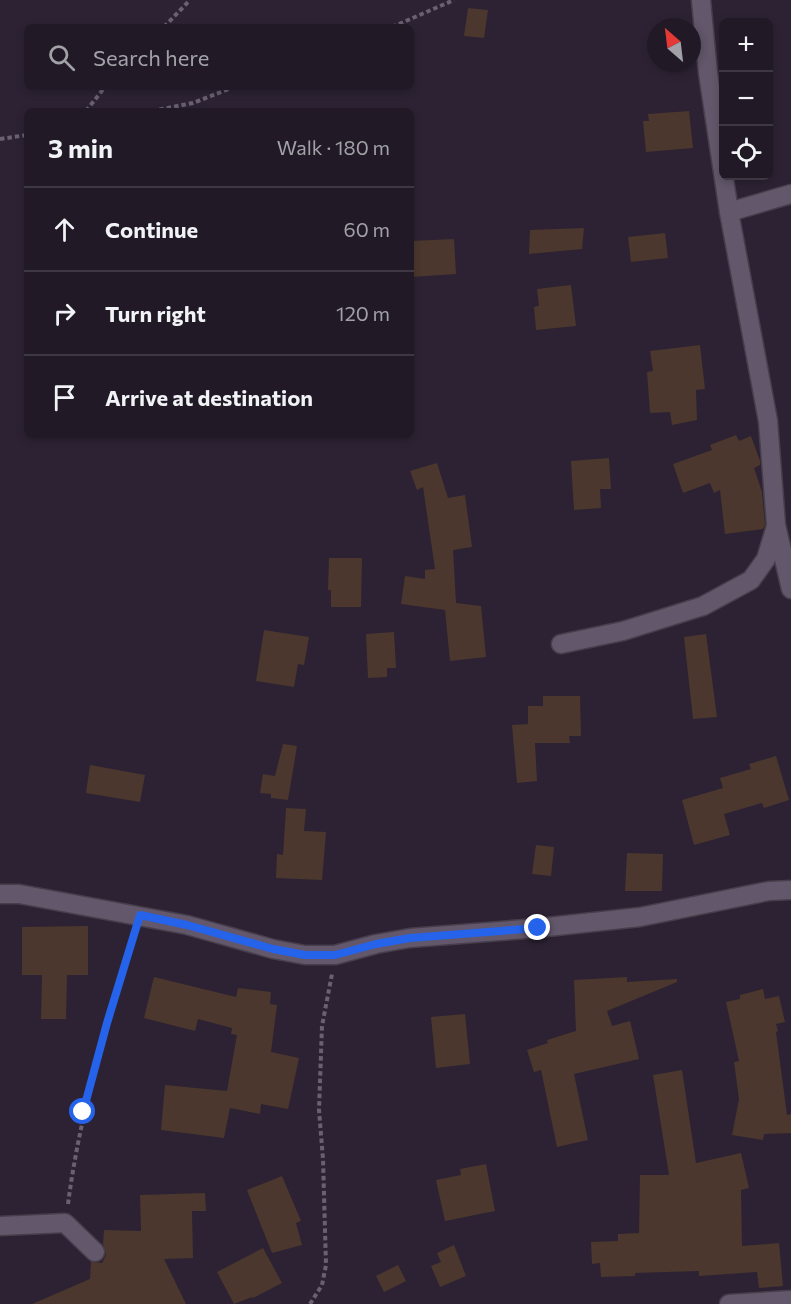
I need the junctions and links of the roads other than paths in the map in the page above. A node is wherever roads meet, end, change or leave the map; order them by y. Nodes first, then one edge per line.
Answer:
1 (701, 0) edge
2 (791, 194) edge
3 (729, 212) junction
4 (776, 525) junction
5 (791, 589) edge
6 (561, 644) dead end
7 (791, 890) edge
8 (0, 894) edge
9 (0, 1226) edge
10 (95, 1252) dead end
11 (791, 1300) edge
12 (729, 1304) edge

1 - 3 street
2 - 3 street
3 - 4 street
4 - 5 street
4 - 6 street
7 - 8 street
9 - 10 street
11 - 12 street

